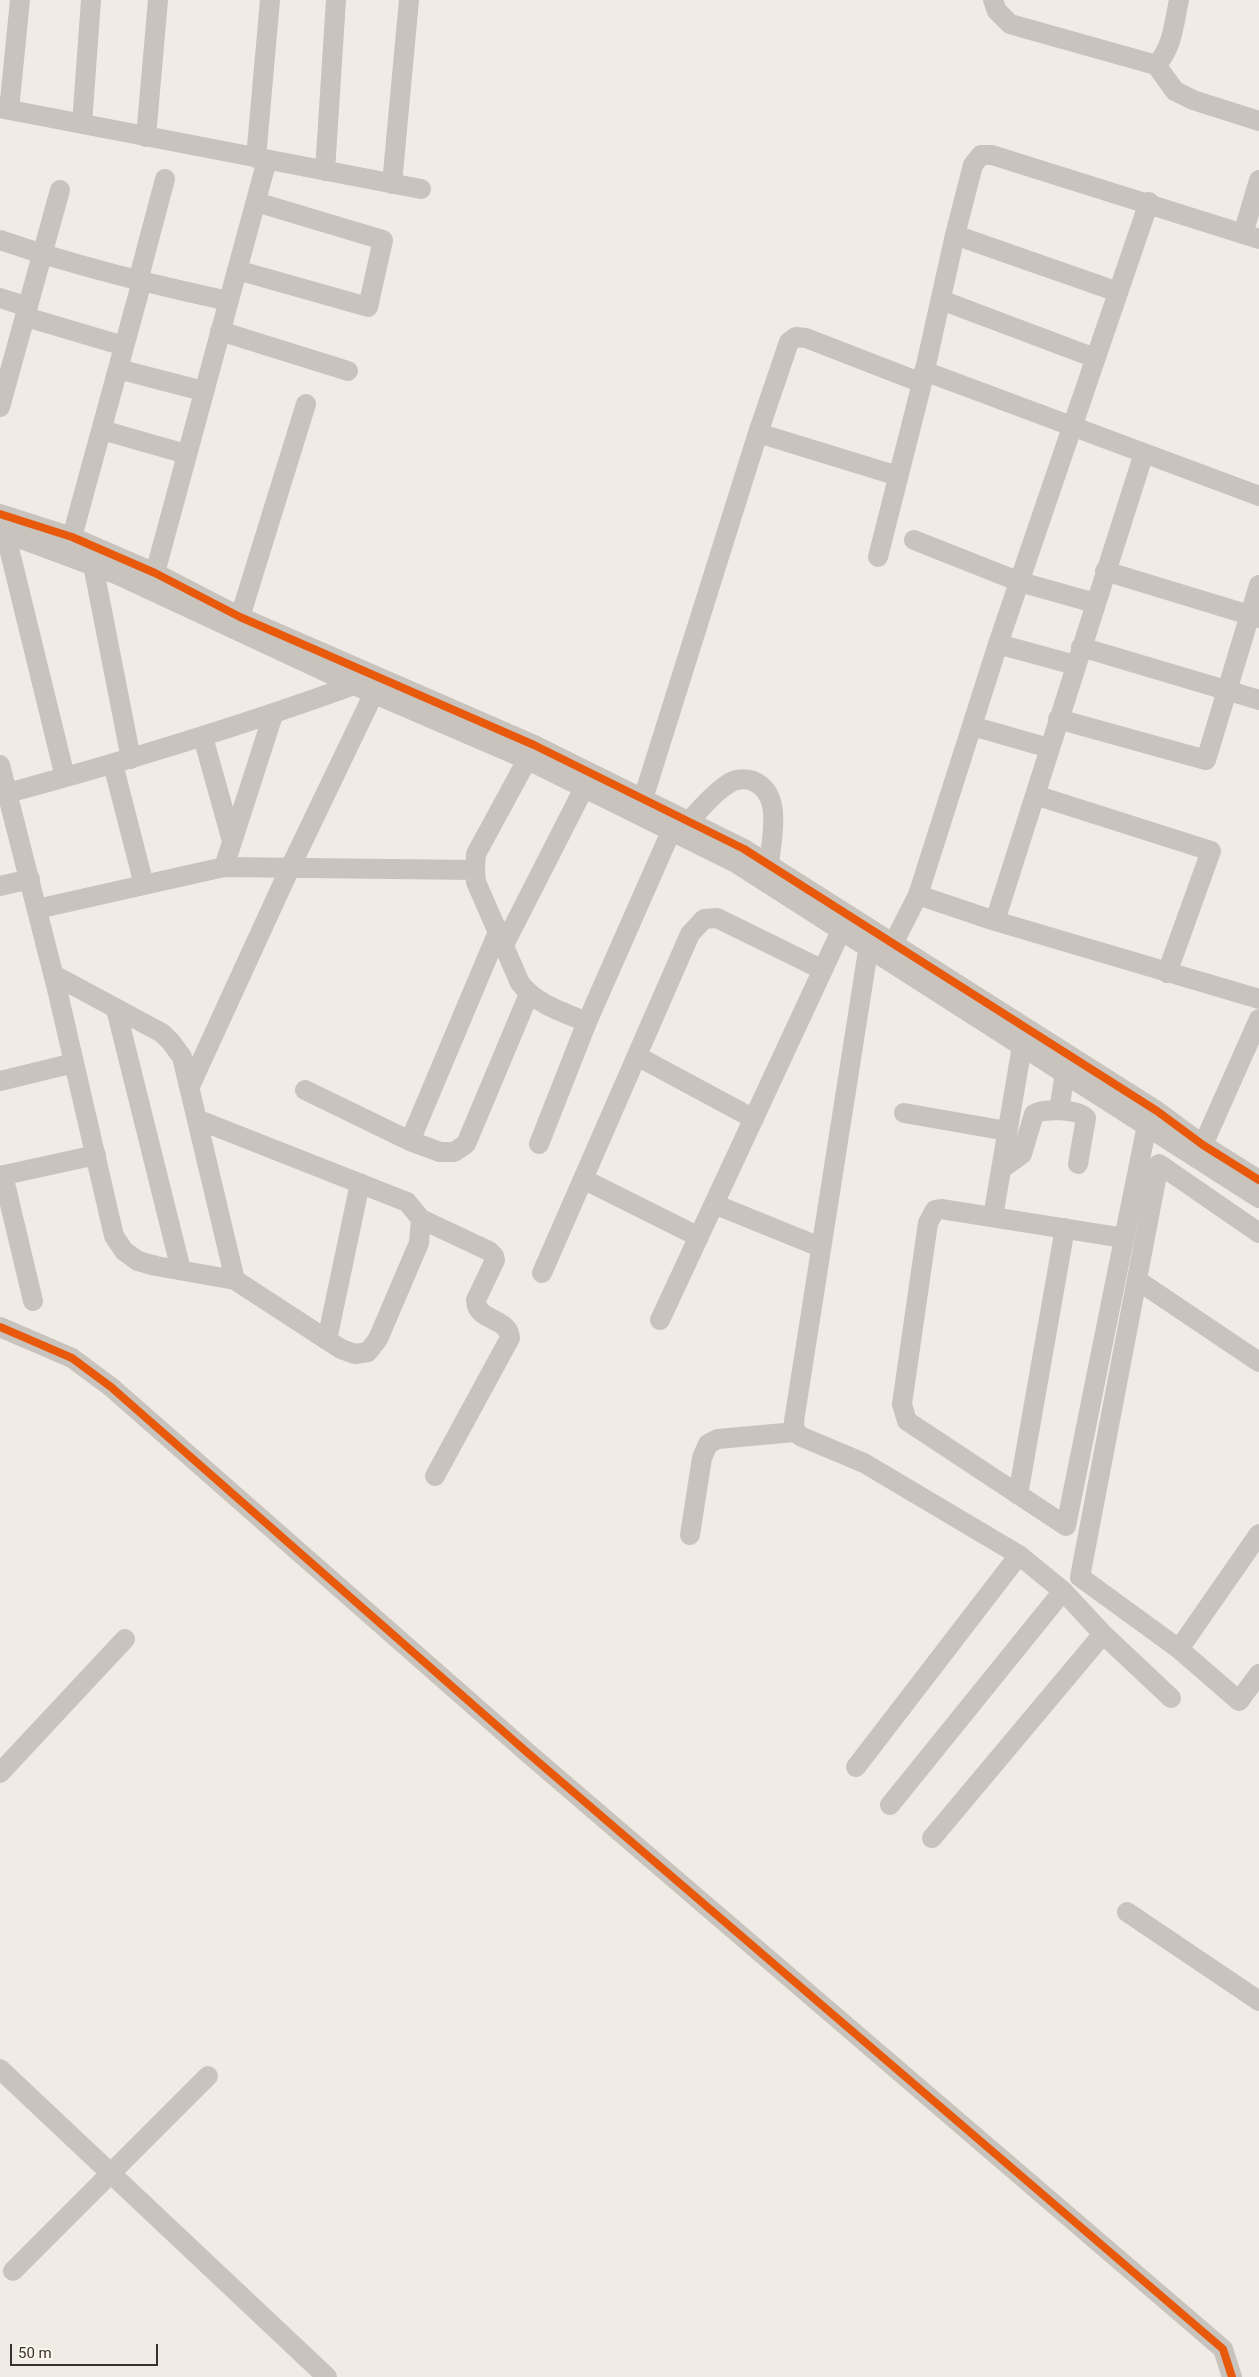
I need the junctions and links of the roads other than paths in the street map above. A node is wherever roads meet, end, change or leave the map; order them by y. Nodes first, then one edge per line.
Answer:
1 (20, 0) edge
2 (91, 0) edge
3 (158, 0) edge
4 (270, 0) edge
5 (336, 0) edge
6 (409, 0) edge
7 (993, 0) edge
8 (1179, 0) edge
9 (1156, 65) junction
10 (4, 109) edge
11 (1259, 121) edge
12 (82, 124) junction
13 (146, 137) junction
14 (262, 159) junction
15 (325, 171) junction
16 (165, 179) dead end
17 (1259, 180) edge
18 (392, 184) junction
19 (421, 189) dead end
20 (60, 190) dead end
21 (256, 202) junction
22 (1149, 202) junction
23 (955, 234) junction
24 (1251, 236) edge
25 (0, 240) edge
26 (43, 255) junction
27 (237, 270) junction
28 (140, 281) junction
29 (1118, 292) junction
30 (0, 298) edge
31 (941, 300) junction
32 (228, 301) junction
33 (27, 312) junction
34 (220, 331) junction
35 (124, 346) junction
36 (1095, 358) junction
37 (5, 368) edge
38 (118, 369) junction
39 (348, 371) dead end
40 (923, 377) junction
41 (203, 391) junction
42 (306, 404) dead end
43 (0, 407) edge
44 (1072, 426) junction
45 (102, 430) junction
46 (758, 433) junction
47 (1144, 453) junction
48 (186, 454) junction
49 (898, 476) junction
50 (1259, 496) edge
51 (2, 525) edge
52 (72, 537) junction
53 (914, 540) dead end
54 (878, 557) dead end
55 (93, 565) junction
56 (1105, 571) junction
57 (155, 573) junction
58 (1020, 582) junction
59 (1259, 585) edge
60 (1095, 602) junction
61 (1254, 616) edge
62 (240, 617) junction
63 (998, 644) junction
64 (1078, 656) junction
65 (354, 685) junction
66 (1228, 690) junction
67 (374, 693) junction
68 (1259, 700) edge
69 (273, 714) junction
70 (1058, 719) junction
71 (972, 726) junction
72 (204, 736) junction
73 (1049, 748) junction
74 (531, 753) junction
75 (122, 762) junction
76 (0, 765) edge
77 (65, 777) junction
78 (584, 788) junction
79 (4, 794) edge
80 (1034, 795) junction
81 (643, 799) junction
82 (679, 822) junction
83 (232, 841) junction
84 (769, 865) junction
85 (224, 867) junction
86 (290, 868) junction
87 (475, 870) junction
88 (30, 879) junction
89 (144, 885) junction
90 (0, 886) edge
91 (918, 895) junction
92 (37, 909) junction
93 (995, 921) junction
94 (845, 924) junction
95 (501, 939) junction
96 (870, 940) junction
97 (893, 944) junction
98 (823, 970) junction
99 (1167, 972) junction
100 (54, 975) junction
101 (529, 994) junction
102 (1259, 1000) edge
103 (116, 1009) junction
104 (1259, 1019) edge
105 (587, 1022) junction
106 (1022, 1046) junction
107 (637, 1056) junction
108 (74, 1063) junction
109 (1065, 1073) junction
110 (0, 1081) edge
111 (190, 1086) junction
112 (305, 1090) dead end
113 (1059, 1110) junction
114 (904, 1113) dead end
115 (754, 1119) junction
116 (198, 1120) junction
117 (1147, 1125) junction
118 (1007, 1131) junction
119 (410, 1141) junction
120 (539, 1144) dead end
121 (1203, 1145) junction
122 (96, 1155) junction
123 (1078, 1164) dead end
124 (1001, 1169) junction
125 (1, 1176) edge
126 (583, 1179) junction
127 (1259, 1180) edge
128 (360, 1183) junction
129 (1259, 1198) edge
130 (714, 1204) junction
131 (992, 1217) junction
132 (421, 1219) junction
133 (1065, 1228) junction
134 (8, 1233) edge
135 (1259, 1233) edge
136 (698, 1237) junction
137 (1124, 1238) junction
138 (820, 1247) junction
139 (182, 1270) junction
140 (542, 1273) dead end
141 (235, 1280) junction
142 (1137, 1280) junction
143 (33, 1300) dead end
144 (660, 1320) dead end
145 (0, 1327) edge
146 (326, 1340) junction
147 (1259, 1362) edge
148 (795, 1432) junction
149 (435, 1476) dead end
150 (1018, 1495) junction
151 (1259, 1534) edge
152 (690, 1535) dead end
153 (1019, 1556) junction
154 (1063, 1591) junction
155 (1103, 1634) junction
156 (125, 1639) dead end
157 (1179, 1649) junction
158 (1259, 1674) edge
159 (1171, 1698) dead end
160 (856, 1767) dead end
161 (0, 1772) edge
162 (890, 1805) dead end
163 (932, 1838) dead end
164 (1127, 1912) dead end
165 (1259, 2001) edge
166 (0, 2069) edge
167 (208, 2076) dead end
168 (111, 2172) junction
169 (13, 2270) dead end
170 (327, 2377) edge
171 (1232, 2377) edge

1 - 10 street
2 - 12 street
3 - 13 street
4 - 14 street
5 - 15 street
6 - 18 street
7 - 9 street
8 - 9 street
9 - 11 street
10 - 12 street
12 - 13 street
13 - 14 street
14 - 15 street
14 - 21 street
15 - 18 street
16 - 28 street
17 - 24 street
18 - 19 street
20 - 26 street
21 - 27 street
21 - 27 street
22 - 23 street
22 - 24 street
22 - 29 street
23 - 29 street
23 - 31 street
25 - 26 street
26 - 28 street
26 - 33 street
27 - 32 street
28 - 32 street
28 - 35 street
29 - 36 street
30 - 33 street
31 - 36 street
31 - 40 street
32 - 34 street
33 - 35 street
33 - 37 street
34 - 39 street
34 - 41 street
35 - 38 street
36 - 44 street
37 - 43 street
38 - 41 street
38 - 45 street
40 - 44 street
40 - 46 street
40 - 49 street
41 - 48 street
42 - 62 street
44 - 47 street
44 - 58 street
45 - 48 street
45 - 52 street
46 - 49 street
46 - 81 street
47 - 50 street
47 - 56 street
48 - 57 street
49 - 54 street
51 - 52 street
51 - 55 street
51 - 77 street
52 - 57 street
53 - 58 street
55 - 65 street
55 - 75 street
56 - 60 street
56 - 61 street
57 - 62 street
58 - 60 street
58 - 63 street
59 - 61 street
60 - 64 street
61 - 66 street
62 - 74 street
63 - 64 street
63 - 71 street
64 - 66 street
64 - 70 street
65 - 67 street
65 - 69 street
66 - 68 street
66 - 70 street
67 - 74 street
67 - 86 street
69 - 72 street
69 - 83 street
70 - 73 street
71 - 73 street
71 - 91 street
72 - 75 street
72 - 83 street
73 - 80 street
74 - 78 street
74 - 81 street
74 - 87 street
75 - 77 street
75 - 89 street
76 - 79 street
77 - 79 street
78 - 82 street
78 - 95 street
79 - 88 street
80 - 93 street
80 - 99 street
81 - 82 street
82 - 84 street
82 - 84 street
82 - 94 street
82 - 105 street
83 - 85 street
84 - 94 street
85 - 86 street
85 - 89 street
86 - 87 street
86 - 111 street
87 - 95 street
88 - 90 street
88 - 92 street
89 - 92 street
91 - 93 street
91 - 97 street
92 - 100 street
93 - 99 street
94 - 96 street
94 - 98 street
95 - 101 street
95 - 119 street
96 - 97 street
96 - 106 street
96 - 138 street
97 - 121 street
98 - 107 street
98 - 115 street
99 - 102 street
100 - 103 street
100 - 108 street
101 - 105 street
101 - 119 street
103 - 111 street
103 - 139 street
104 - 121 street
105 - 120 street
106 - 109 street
106 - 118 street
107 - 115 street
107 - 126 street
108 - 110 street
108 - 122 street
109 - 113 street
109 - 117 street
111 - 116 street
112 - 119 street
113 - 123 street
113 - 124 street
114 - 118 street
115 - 130 street
116 - 128 street
116 - 141 street
117 - 129 street
117 - 137 street
118 - 124 street
121 - 127 street
122 - 125 street
122 - 139 street
124 - 131 street
125 - 134 street
126 - 136 street
126 - 140 street
128 - 132 street
128 - 146 street
130 - 136 street
130 - 138 street
131 - 133 street
131 - 150 street
132 - 146 street
132 - 149 street
133 - 137 street
133 - 150 street
134 - 143 street
135 - 142 street
136 - 144 street
137 - 150 street
138 - 148 street
139 - 141 street
141 - 146 street
142 - 147 street
142 - 157 street
145 - 171 street
148 - 152 street
148 - 153 street
151 - 157 street
153 - 154 street
153 - 160 street
154 - 155 street
154 - 162 street
155 - 159 street
155 - 163 street
156 - 161 street
157 - 158 street
164 - 165 street
166 - 168 street
167 - 168 street
168 - 169 street
168 - 170 street

